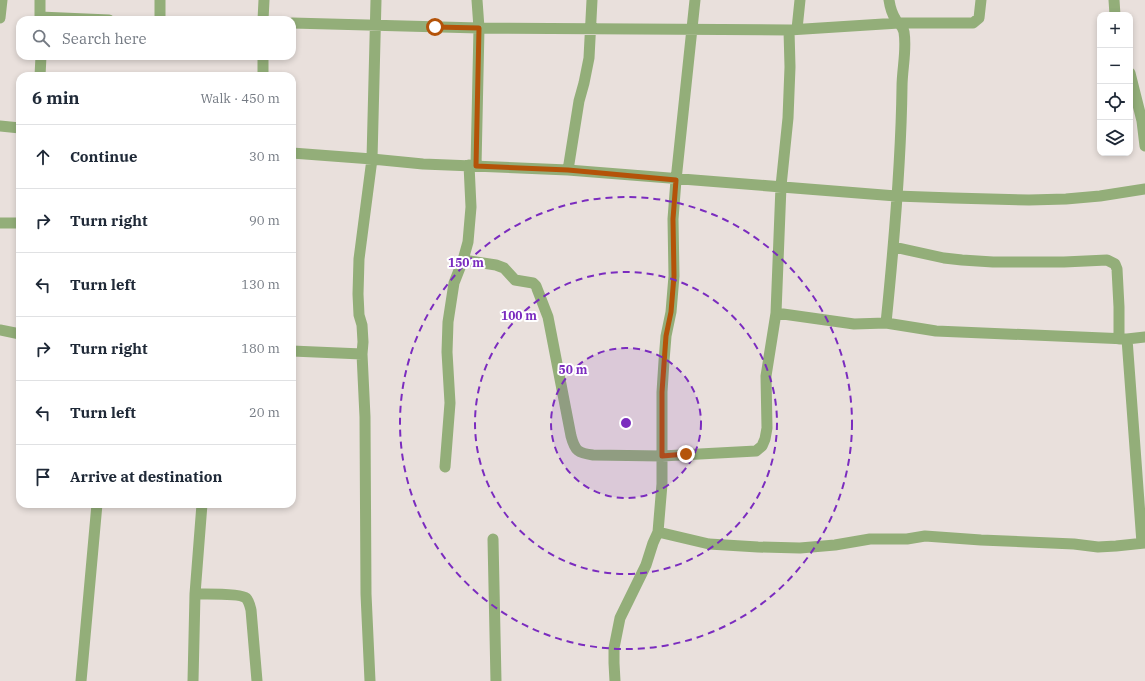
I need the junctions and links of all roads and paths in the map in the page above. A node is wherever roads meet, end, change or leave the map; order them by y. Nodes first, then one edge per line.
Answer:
1 (2, 0) edge
2 (40, 0) edge
3 (160, 0) edge
4 (264, 0) edge
5 (376, 0) edge
6 (477, 0) edge
7 (592, 0) edge
8 (695, 0) edge
9 (800, 0) edge
10 (889, 0) edge
11 (981, 0) edge
12 (1114, 0) edge
13 (1115, 12) edge
14 (40, 16) edge
15 (160, 16) edge
16 (263, 16) edge
17 (0, 18) edge
18 (296, 23) edge
19 (899, 23) junction
20 (376, 26) junction
21 (479, 28) junction
22 (591, 28) junction
23 (692, 29) junction
24 (793, 29) junction
25 (41, 60) edge
26 (263, 60) edge
27 (40, 72) edge
28 (263, 72) edge
29 (1133, 84) edge
30 (0, 126) edge
31 (16, 128) edge
32 (1145, 146) edge
33 (296, 153) edge
34 (372, 159) junction
35 (473, 166) junction
36 (568, 170) junction
37 (676, 180) junction
38 (781, 186) junction
39 (1145, 189) edge
40 (896, 196) junction
41 (16, 222) edge
42 (0, 223) edge
43 (894, 247) junction
44 (463, 260) junction
45 (776, 313) junction
46 (886, 323) junction
47 (0, 330) edge
48 (16, 333) edge
49 (1145, 337) edge
50 (1123, 339) junction
51 (296, 351) edge
52 (362, 354) junction
53 (662, 456) junction
54 (445, 467) dead end
55 (97, 508) edge
56 (202, 508) edge
57 (658, 532) junction
58 (493, 539) dead end
59 (1143, 543) edge
60 (195, 594) junction
61 (81, 681) edge
62 (193, 681) edge
63 (257, 681) edge
64 (370, 681) edge
65 (496, 681) edge
66 (616, 681) edge

1 - 17 street
2 - 14 street
3 - 15 street
4 - 16 street
5 - 20 street
6 - 21 street
7 - 22 street
8 - 23 street
9 - 24 street
10 - 19 street
11 - 19 street
12 - 13 street
18 - 20 street
19 - 24 street
19 - 40 street
20 - 21 street
20 - 34 street
21 - 22 street
21 - 35 street
22 - 23 street
22 - 36 street
23 - 24 street
23 - 37 street
24 - 38 street
25 - 27 street
26 - 28 street
29 - 32 street
30 - 31 street
33 - 34 street
34 - 35 street
34 - 52 street
35 - 36 street
35 - 44 street
36 - 37 street
37 - 38 street
37 - 53 street
38 - 40 street
38 - 45 street
39 - 40 street
40 - 43 street
41 - 42 street
43 - 46 street
43 - 50 street
44 - 53 street
44 - 54 street
45 - 46 street
45 - 53 street
46 - 50 street
47 - 48 street
49 - 50 street
50 - 59 street
51 - 52 street
52 - 64 street
53 - 57 street
55 - 61 street
56 - 60 street
57 - 59 street
57 - 66 street
58 - 65 street
60 - 62 street
60 - 63 street

